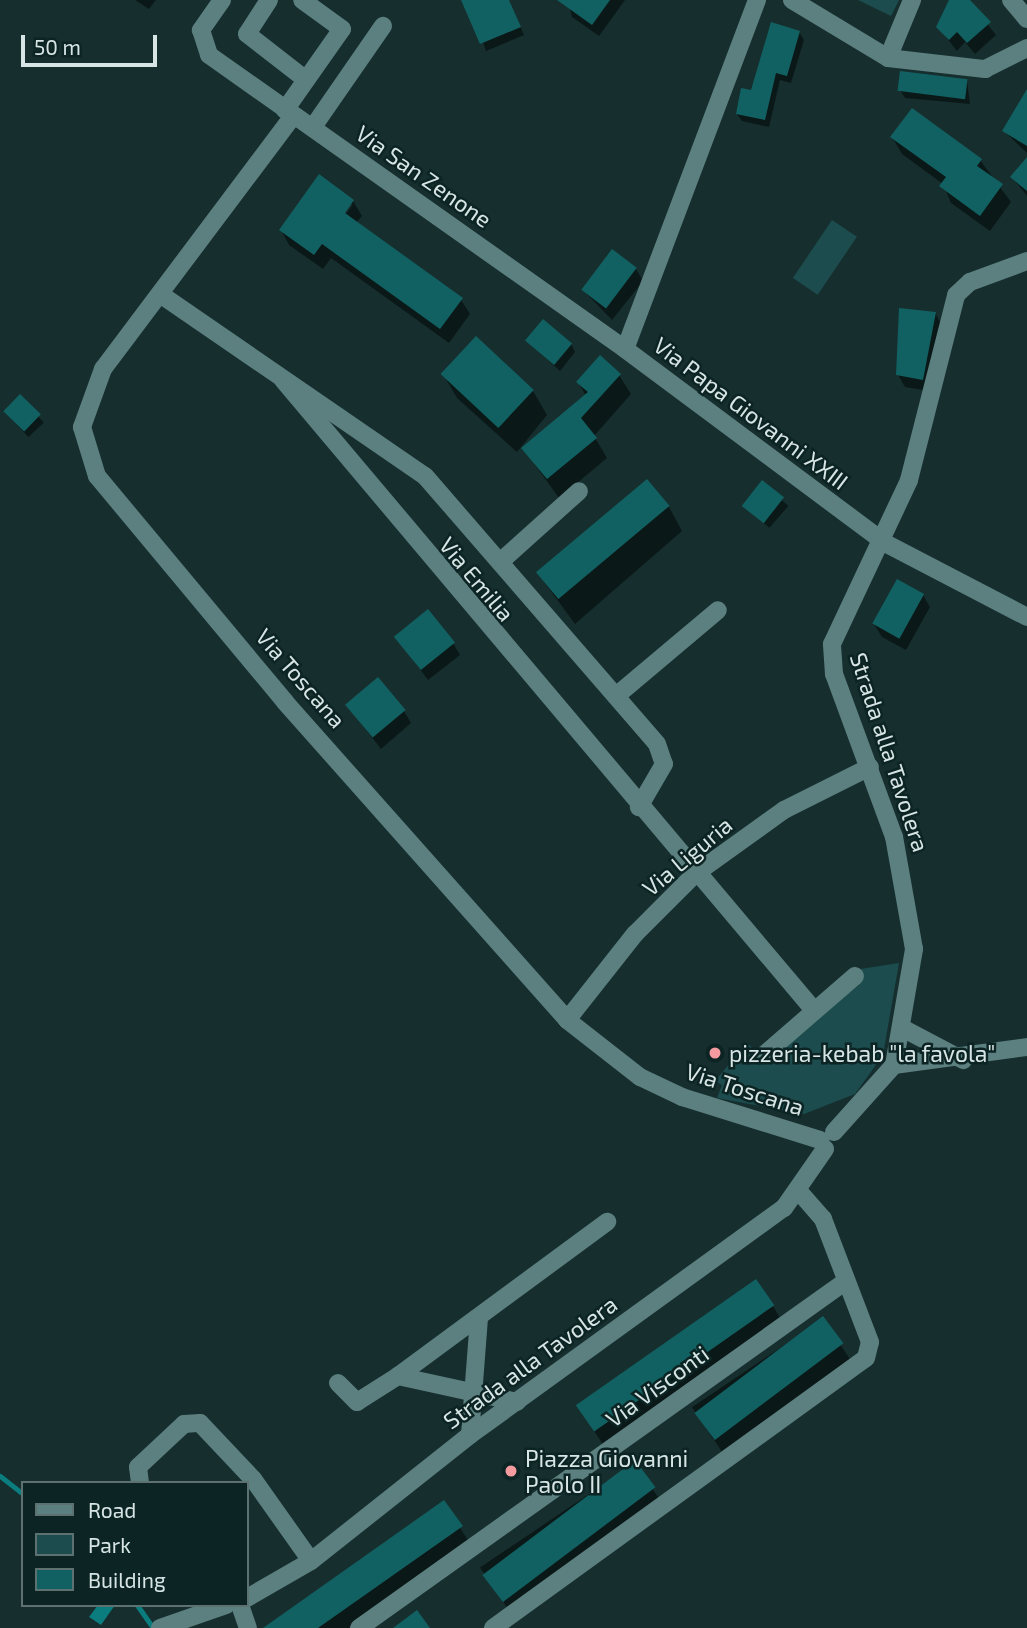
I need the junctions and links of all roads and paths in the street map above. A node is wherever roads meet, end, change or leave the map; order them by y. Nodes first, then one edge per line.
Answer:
1 (222, 0) edge
2 (269, 0) edge
3 (302, 0) edge
4 (757, 0) edge
5 (792, 0) edge
6 (912, 0) edge
7 (1011, 0) edge
8 (1027, 19) edge
9 (383, 26) dead end
10 (1027, 48) edge
11 (888, 58) junction
12 (305, 79) junction
13 (289, 113) junction
14 (313, 127) junction
15 (1027, 261) edge
16 (160, 294) junction
17 (625, 349) junction
18 (283, 380) junction
19 (579, 491) dead end
20 (885, 543) junction
21 (500, 562) junction
22 (718, 610) dead end
23 (1027, 617) edge
24 (616, 696) junction
25 (870, 767) junction
26 (639, 807) junction
27 (695, 874) junction
28 (855, 976) dead end
29 (812, 1008) junction
30 (567, 1020) junction
31 (904, 1029) junction
32 (1027, 1046) edge
33 (765, 1054) dead end
34 (964, 1060) junction
35 (894, 1065) junction
36 (826, 1140) junction
37 (800, 1193) junction
38 (607, 1222) dead end
39 (846, 1280) junction
40 (479, 1318) junction
41 (398, 1376) junction
42 (338, 1383) dead end
43 (469, 1391) junction
44 (517, 1402) junction
45 (470, 1435) junction
46 (140, 1481) edge
47 (311, 1561) junction
48 (248, 1597) edge
49 (220, 1607) edge
50 (241, 1607) edge
51 (161, 1628) edge
52 (248, 1628) edge
53 (359, 1628) edge
54 (494, 1628) edge

1 - 13 street, Via San Zenone
2 - 12 street
3 - 12 street, Via Toscana
4 - 17 street, Via Papa Giovanni XXIII
5 - 11 street
6 - 11 street
7 - 8 street
9 - 14 street
10 - 11 street
12 - 13 street, Via Toscana
13 - 14 street, Via San Zenone
13 - 16 street, Via Toscana
14 - 17 street, Via San Zenone
15 - 20 street, Strada alla Tavolera
16 - 18 street, Via Emilia
16 - 30 street, Via Toscana
17 - 20 street, Via Papa Giovanni XXIII
18 - 21 street, Via Emilia
18 - 26 street, Via Emilia
19 - 21 street
20 - 23 street, Via Papa Giovanni XXIII
20 - 25 street, Strada alla Tavolera
21 - 24 street, Via Emilia
22 - 24 street
24 - 26 street, Via Emilia
25 - 27 street, Via Liguria
25 - 31 street, Strada alla Tavolera
26 - 27 street, Via Emilia
27 - 29 street, Via Emilia
27 - 30 street, Via Liguria
28 - 29 street
29 - 33 street
30 - 36 street, Via Toscana
31 - 34 street
31 - 35 street, Strada alla Tavolera
32 - 34 street
34 - 35 street
35 - 36 street, Strada alla Tavolera
36 - 37 street, Strada alla Tavolera
37 - 39 street
37 - 44 street, Strada alla Tavolera
38 - 40 street
39 - 53 street, Via Visconti
39 - 54 street
40 - 41 street
40 - 43 street
41 - 42 street
41 - 43 street
43 - 44 street
43 - 45 street
44 - 45 street, Strada alla Tavolera
45 - 47 street, Strada alla Tavolera
46 - 47 street
47 - 48 street, Strada alla Tavolera
49 - 51 street
50 - 52 street

